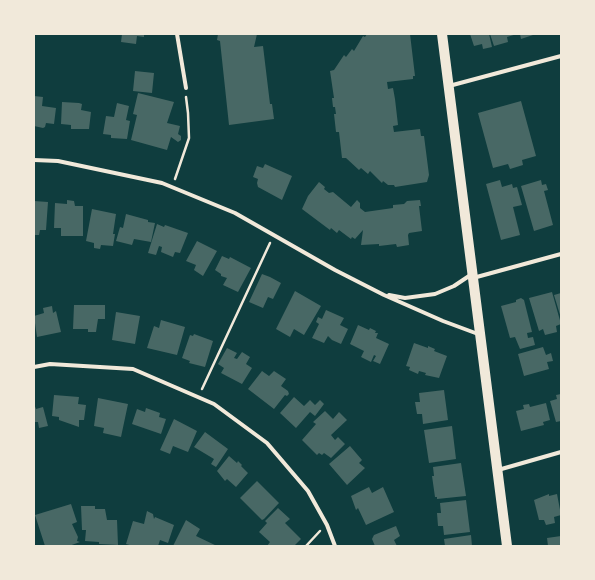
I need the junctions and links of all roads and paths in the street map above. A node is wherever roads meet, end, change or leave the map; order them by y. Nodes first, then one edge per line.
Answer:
1 (177, 34) edge
2 (442, 34) edge
3 (561, 56) edge
4 (448, 86) junction
5 (186, 88) joint
6 (34, 160) edge
7 (173, 188) junction
8 (274, 236) junction
9 (561, 254) edge
10 (473, 276) junction
11 (384, 295) junction
12 (480, 334) junction
13 (34, 367) edge
14 (199, 397) junction
15 (561, 452) edge
16 (497, 470) junction
17 (327, 525) junction
18 (306, 546) edge
19 (335, 546) edge
20 (507, 546) edge

1 - 5 street
2 - 4 main road
3 - 4 street
4 - 10 main road
5 - 7 path
6 - 7 street
7 - 8 street
8 - 11 street
8 - 14 path
9 - 10 street
10 - 11 street
10 - 12 main road
11 - 12 street
12 - 16 main road
13 - 14 street
14 - 17 street
15 - 16 street
16 - 20 main road
17 - 18 path
17 - 19 street

